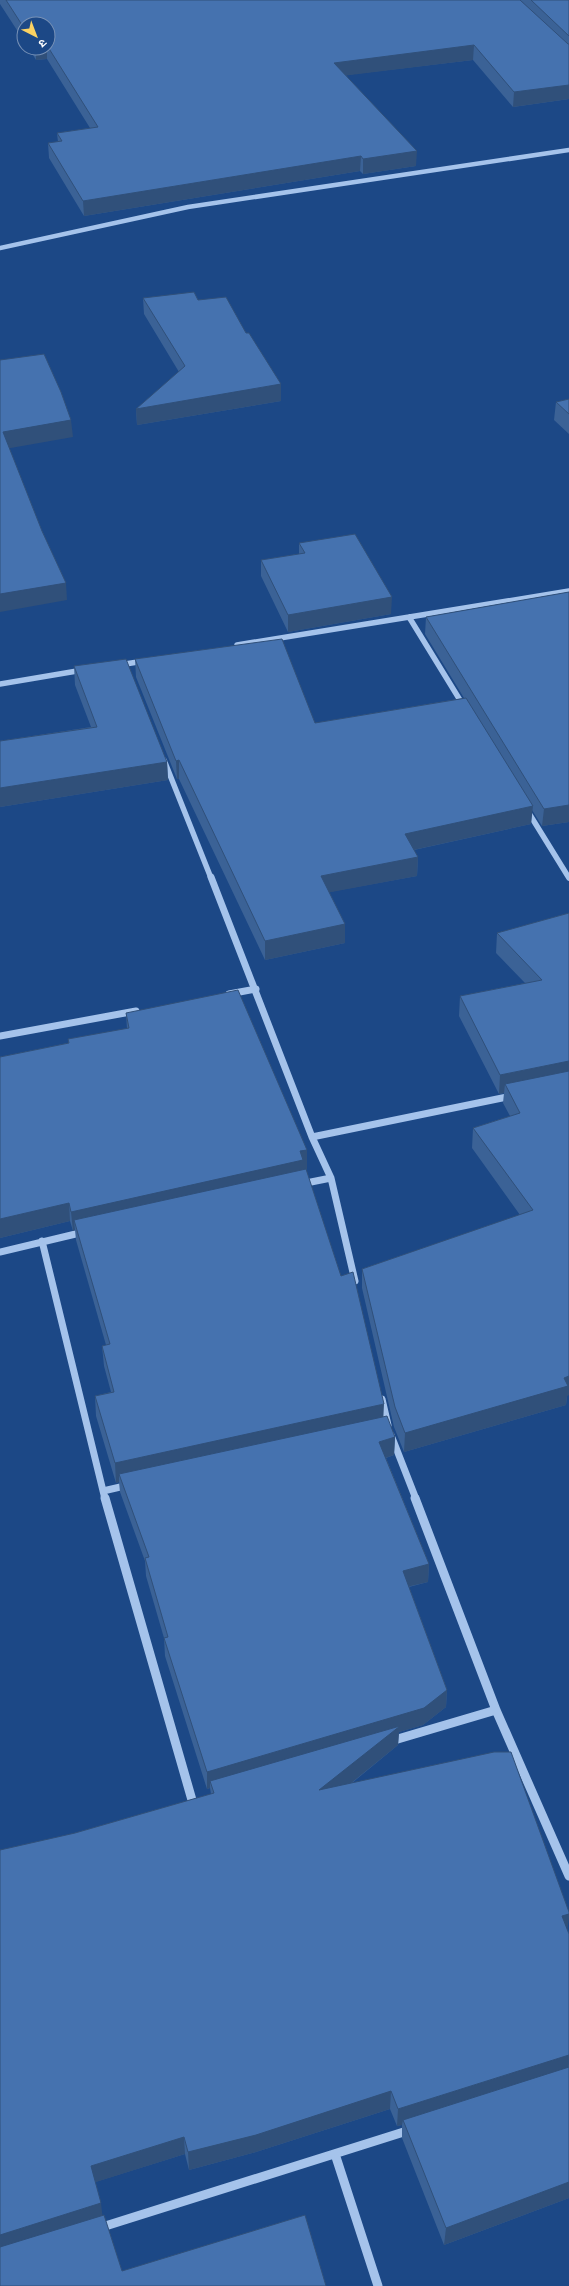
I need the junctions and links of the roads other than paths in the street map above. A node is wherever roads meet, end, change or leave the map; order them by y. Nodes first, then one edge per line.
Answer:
1 (569, 150) edge
2 (0, 248) edge
3 (569, 591) edge
4 (409, 617) junction
5 (228, 647) edge
6 (149, 660) edge
7 (110, 666) edge
8 (86, 670) edge
9 (0, 684) edge
10 (467, 711) edge
11 (161, 752) edge
12 (524, 804) edge
13 (569, 878) edge
14 (256, 989) junction
15 (225, 994) edge
16 (147, 1009) edge
17 (0, 1036) edge
18 (522, 1094) edge
19 (312, 1137) junction
20 (330, 1178) junction
21 (292, 1186) edge
22 (89, 1231) edge
23 (42, 1241) junction
24 (0, 1252) edge
25 (357, 1292) edge
26 (380, 1390) edge
27 (141, 1483) edge
28 (103, 1491) junction
29 (496, 1710) junction
30 (382, 1744) edge
31 (192, 1800) edge
32 (569, 1876) edge
33 (418, 2127) edge
34 (335, 2154) junction
35 (91, 2231) edge
36 (378, 2286) edge

1 - 2 street
3 - 4 street
4 - 5 street
4 - 10 street
6 - 7 street
8 - 9 street
11 - 14 street
12 - 13 street
14 - 15 street
14 - 19 street
16 - 17 street
18 - 19 street
19 - 20 street
20 - 21 street
20 - 25 street
22 - 23 street
23 - 24 street
23 - 28 street
26 - 29 street
27 - 28 street
28 - 31 street
29 - 30 street
29 - 32 street
33 - 34 street
34 - 35 street
34 - 36 street

